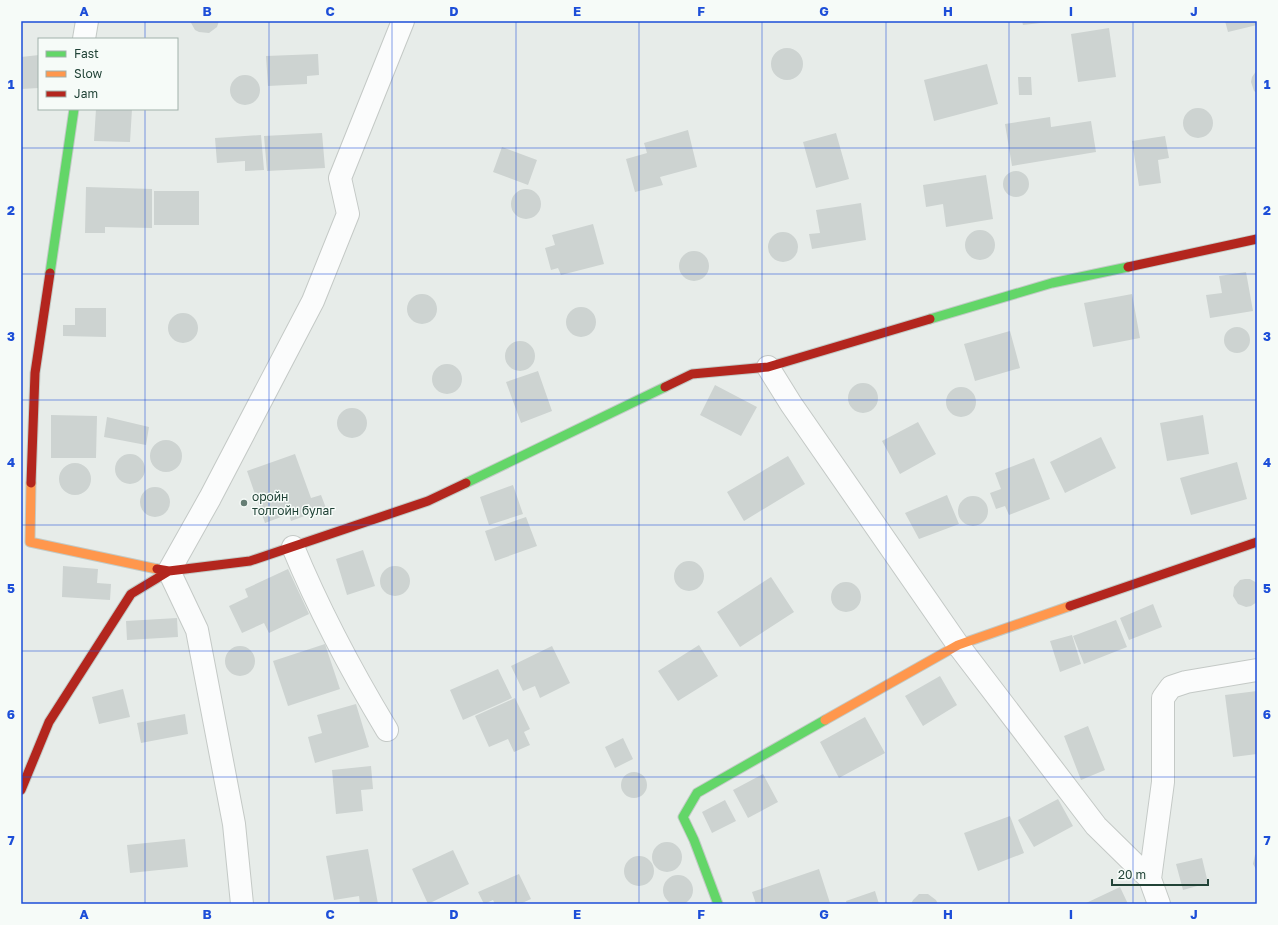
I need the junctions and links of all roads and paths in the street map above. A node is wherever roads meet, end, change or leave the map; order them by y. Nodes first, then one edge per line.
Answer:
1 (87, 21) edge
2 (403, 21) edge
3 (84, 38) edge
4 (74, 110) edge
5 (1257, 239) edge
6 (768, 367) junction
7 (28, 373) edge
8 (26, 542) edge
9 (1257, 542) edge
10 (293, 547) junction
11 (169, 571) junction
12 (958, 645) junction
13 (1257, 670) edge
14 (387, 730) dead end
15 (21, 790) edge
16 (1150, 879) junction
17 (242, 904) edge
18 (718, 904) edge
19 (1160, 904) edge

1 - 3 street
2 - 11 street
4 - 7 street
5 - 6 street
6 - 10 street
6 - 12 street
7 - 8 street
8 - 11 street
9 - 12 street
10 - 11 street
10 - 14 street
11 - 15 street
11 - 17 street
12 - 16 street
12 - 18 street
13 - 16 street
16 - 19 street

